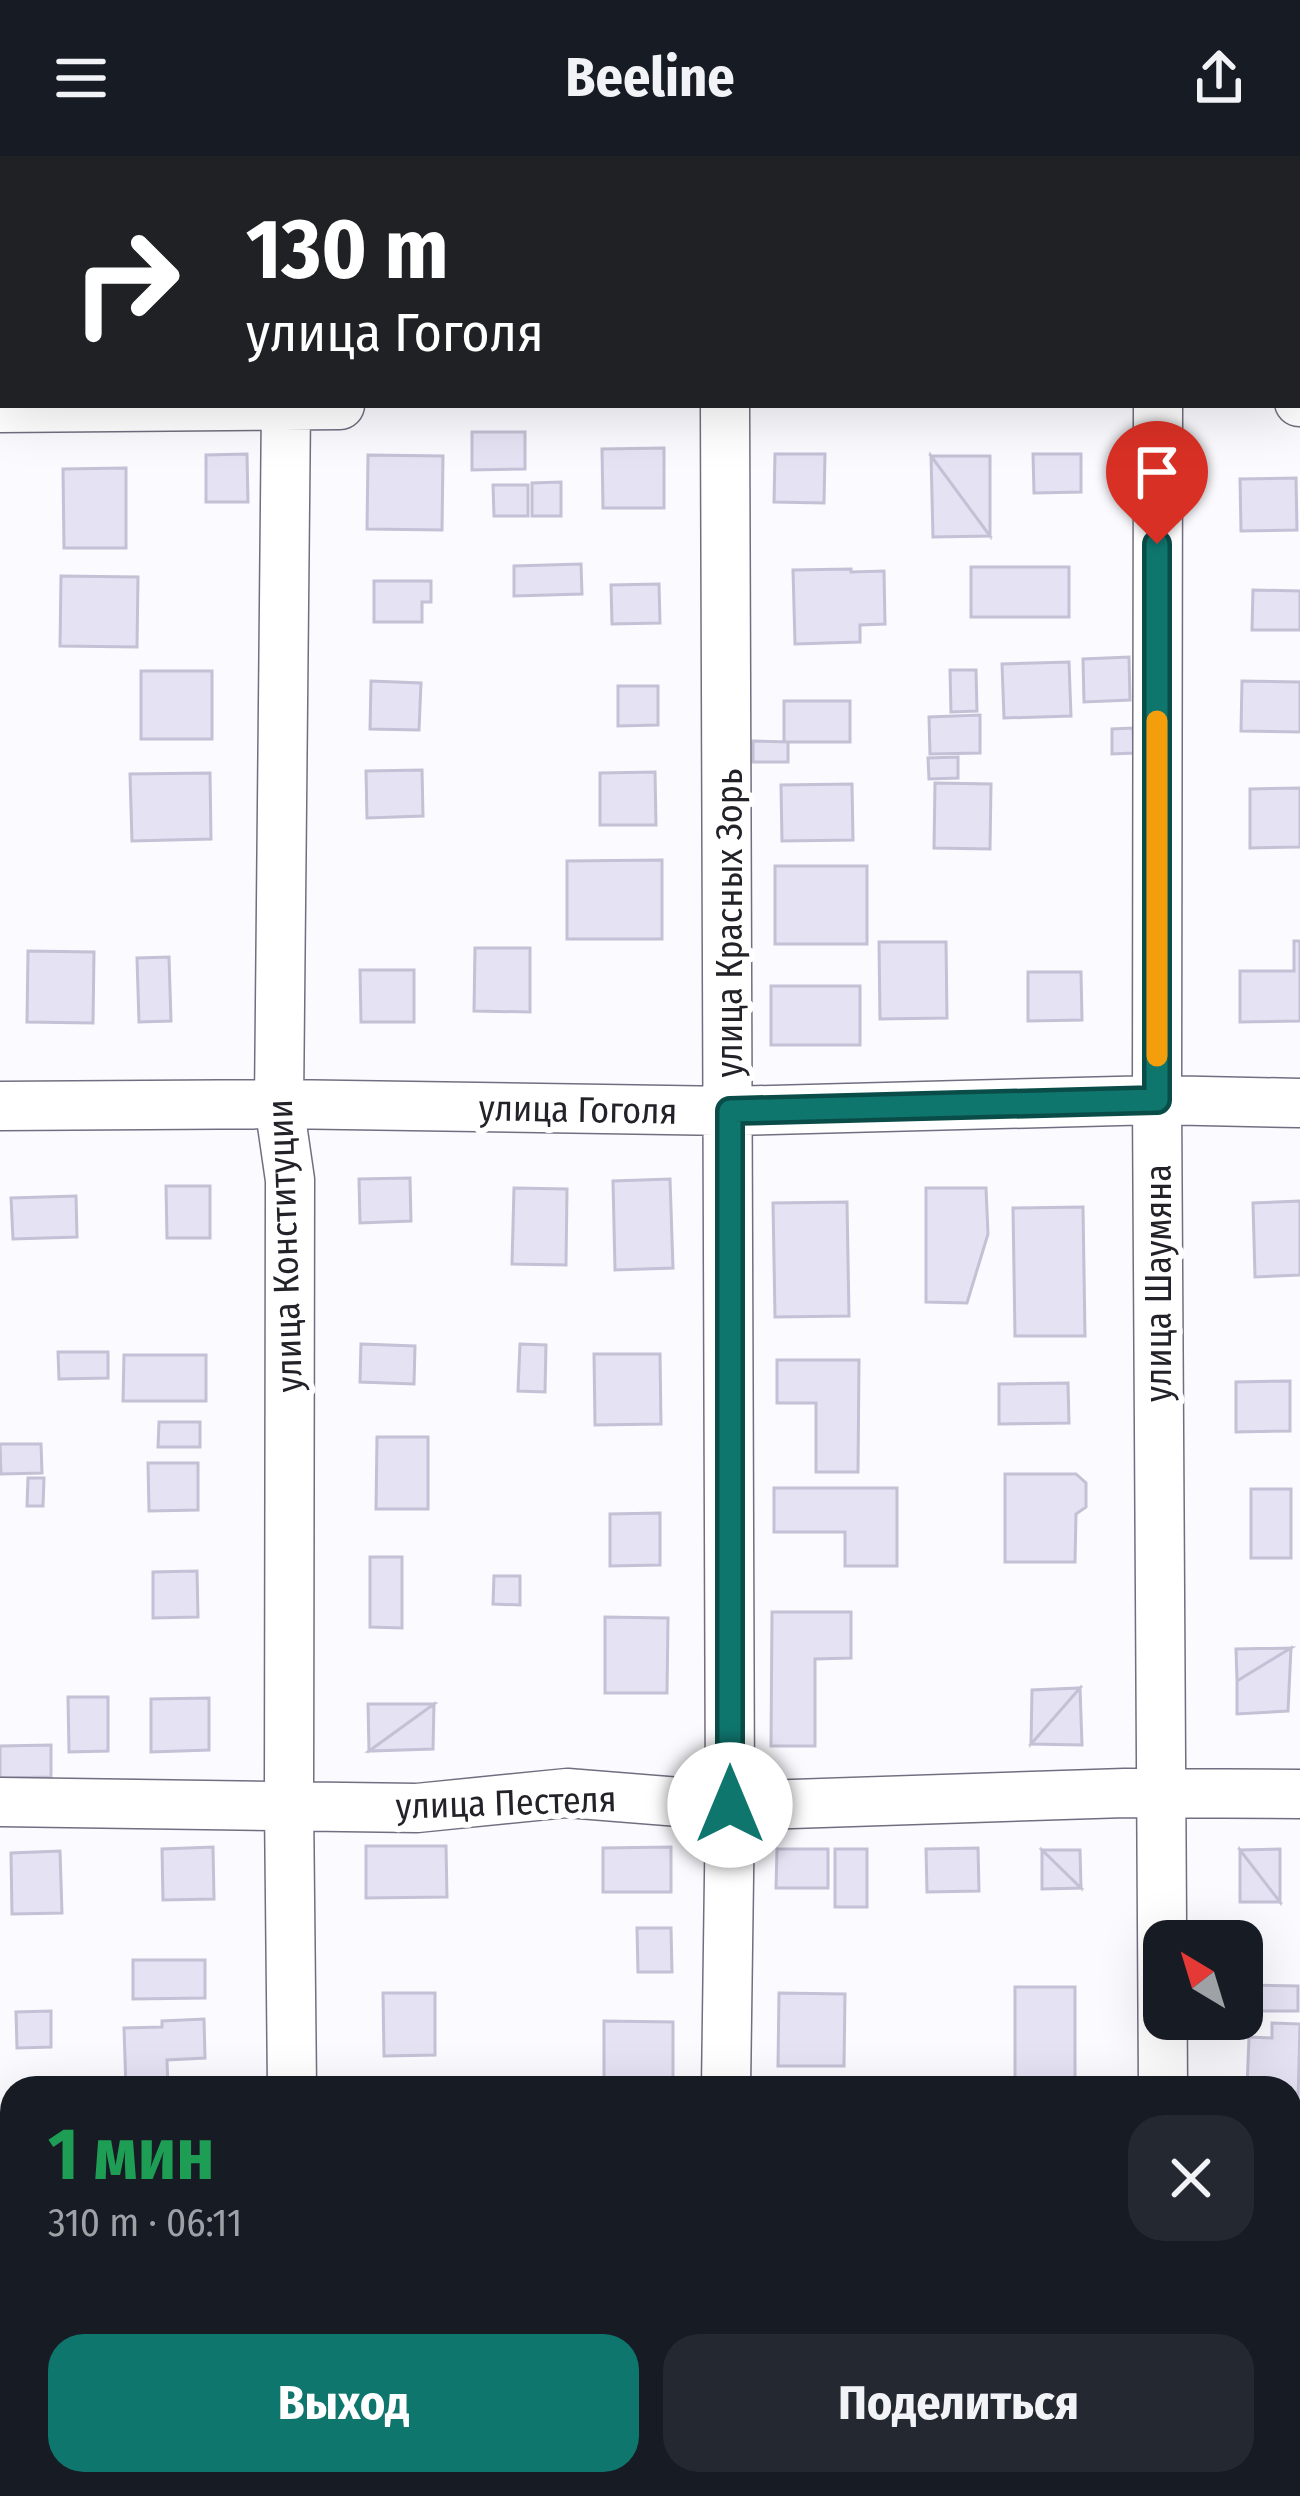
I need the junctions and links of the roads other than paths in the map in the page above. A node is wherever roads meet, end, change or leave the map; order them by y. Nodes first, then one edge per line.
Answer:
1 (72, 408) edge
2 (286, 408) edge
3 (725, 408) edge
4 (1158, 408) edge
5 (0, 409) edge
6 (280, 1022) junction
7 (1157, 1100) junction
8 (1300, 1103) edge
9 (279, 1104) junction
10 (360, 1105) junction
11 (0, 1106) edge
12 (730, 1111) junction
13 (1162, 1792) junction
14 (1300, 1794) edge
15 (0, 1802) edge
16 (289, 1804) junction
17 (730, 1805) junction
18 (292, 2076) edge
19 (726, 2076) edge
20 (1163, 2076) edge

1 - 5 street
2 - 6 street, улица Конституции
3 - 12 street, улица Красных Зорь
4 - 7 street, улица Шаумяна
6 - 9 street, улица Конституции
6 - 10 street
7 - 8 street, улица Гоголя
7 - 12 street, улица Гоголя
7 - 13 street, улица Шаумяна
9 - 10 street, улица Гоголя
9 - 11 street, улица Гоголя
9 - 16 street, улица Конституции
10 - 12 street, улица Гоголя
12 - 17 street, улица Красных Зорь
13 - 14 street, улица Пестеля
13 - 17 street, улица Пестеля
13 - 20 street, улица Шаумяна
15 - 16 street, улица Пестеля
16 - 17 street, улица Пестеля
16 - 18 street, улица Конституции
17 - 19 street, улица Красных Зорь

